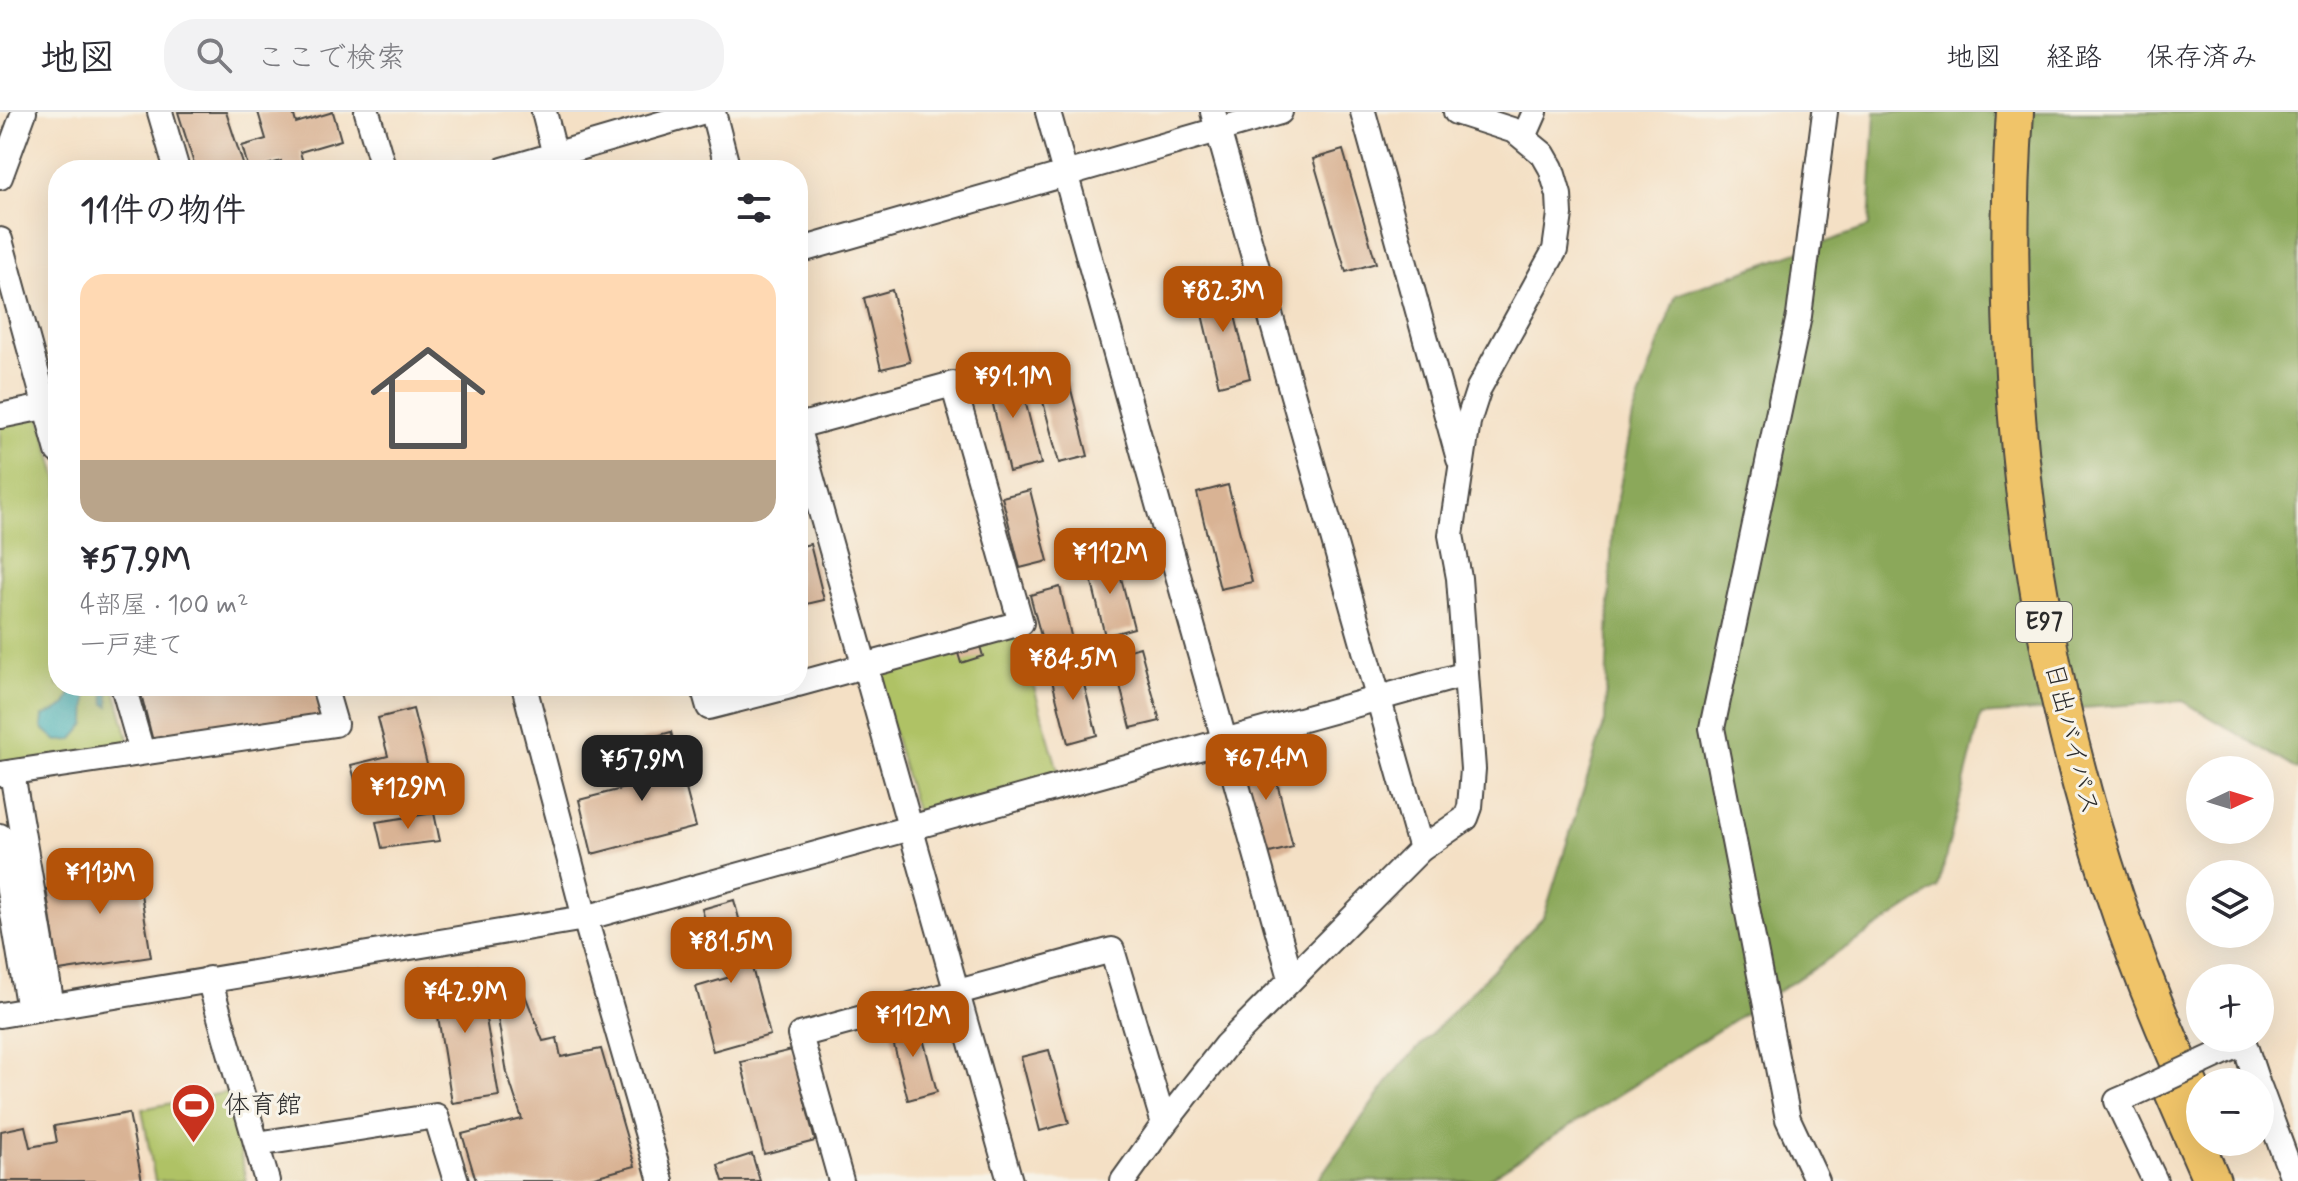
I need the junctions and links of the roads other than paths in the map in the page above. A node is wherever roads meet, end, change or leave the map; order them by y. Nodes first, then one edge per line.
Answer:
1 (24, 112) edge
2 (160, 112) edge
3 (367, 112) edge
4 (544, 112) edge
5 (701, 112) edge
6 (713, 112) edge
7 (1048, 112) edge
8 (1280, 112) edge
9 (1363, 112) edge
10 (1456, 112) edge
11 (1535, 112) edge
12 (1825, 112) edge
13 (2015, 112) edge
14 (1215, 121) edge
15 (1524, 137) junction
16 (555, 155) junction
17 (174, 160) edge
18 (381, 160) edge
19 (538, 160) edge
20 (725, 160) edge
21 (1066, 175) junction
22 (0, 177) edge
23 (0, 240) edge
24 (808, 248) edge
25 (44, 407) junction
26 (0, 416) edge
27 (48, 420) edge
28 (808, 425) edge
29 (808, 463) edge
30 (1462, 469) junction
31 (866, 667) junction
32 (1466, 674) junction
33 (808, 682) edge
34 (126, 696) edge
35 (327, 696) edge
36 (527, 696) edge
37 (706, 696) edge
38 (752, 696) edge
39 (1377, 700) junction
40 (2063, 719) junction
41 (1224, 741) junction
42 (142, 752) junction
43 (6, 774) edge
44 (910, 828) junction
45 (0, 836) edge
46 (1421, 849) junction
47 (585, 918) junction
48 (1291, 978) junction
49 (209, 979) junction
50 (958, 992) junction
51 (41, 1008) junction
52 (0, 1015) edge
53 (2223, 1052) edge
54 (2186, 1078) edge
55 (1164, 1124) junction
56 (2274, 1127) edge
57 (257, 1144) junction
58 (2223, 1156) edge
59 (267, 1181) edge
60 (456, 1181) edge
61 (661, 1181) edge
62 (841, 1181) edge
63 (1010, 1181) edge
64 (1123, 1181) edge
65 (1817, 1181) edge
66 (2155, 1181) edge
67 (2212, 1181) edge
68 (2236, 1181) edge
69 (2294, 1181) edge

1 - 22 street
2 - 17 street
3 - 18 street
4 - 16 street
5 - 16 street
6 - 20 street
7 - 21 street
8 - 14 street
9 - 30 street
10 - 15 street
11 - 15 street
12 - 65 street
13 - 40 highway, 日出バイパス / E97
14 - 21 street
14 - 39 street
15 - 30 street
16 - 19 street
21 - 24 street
21 - 41 street
23 - 25 street
25 - 26 street
25 - 27 street
28 - 31 street
29 - 31 street
30 - 32 street
31 - 33 street
31 - 44 street
32 - 39 street
32 - 46 street
34 - 42 street
35 - 42 street
36 - 47 street
37 - 38 street
39 - 41 street
39 - 46 street
40 - 54 highway, 日出バイパス / E97
40 - 67 highway
41 - 44 street
41 - 48 street
42 - 43 street
43 - 51 street
44 - 47 street
44 - 50 street
45 - 51 street
46 - 48 street
47 - 49 street
47 - 61 street
48 - 55 street
49 - 51 street
49 - 57 street
50 - 55 street
50 - 62 street
50 - 63 street
51 - 52 street
53 - 66 street, bridge
55 - 64 street
56 - 69 street
57 - 59 street
57 - 60 street
58 - 68 highway

